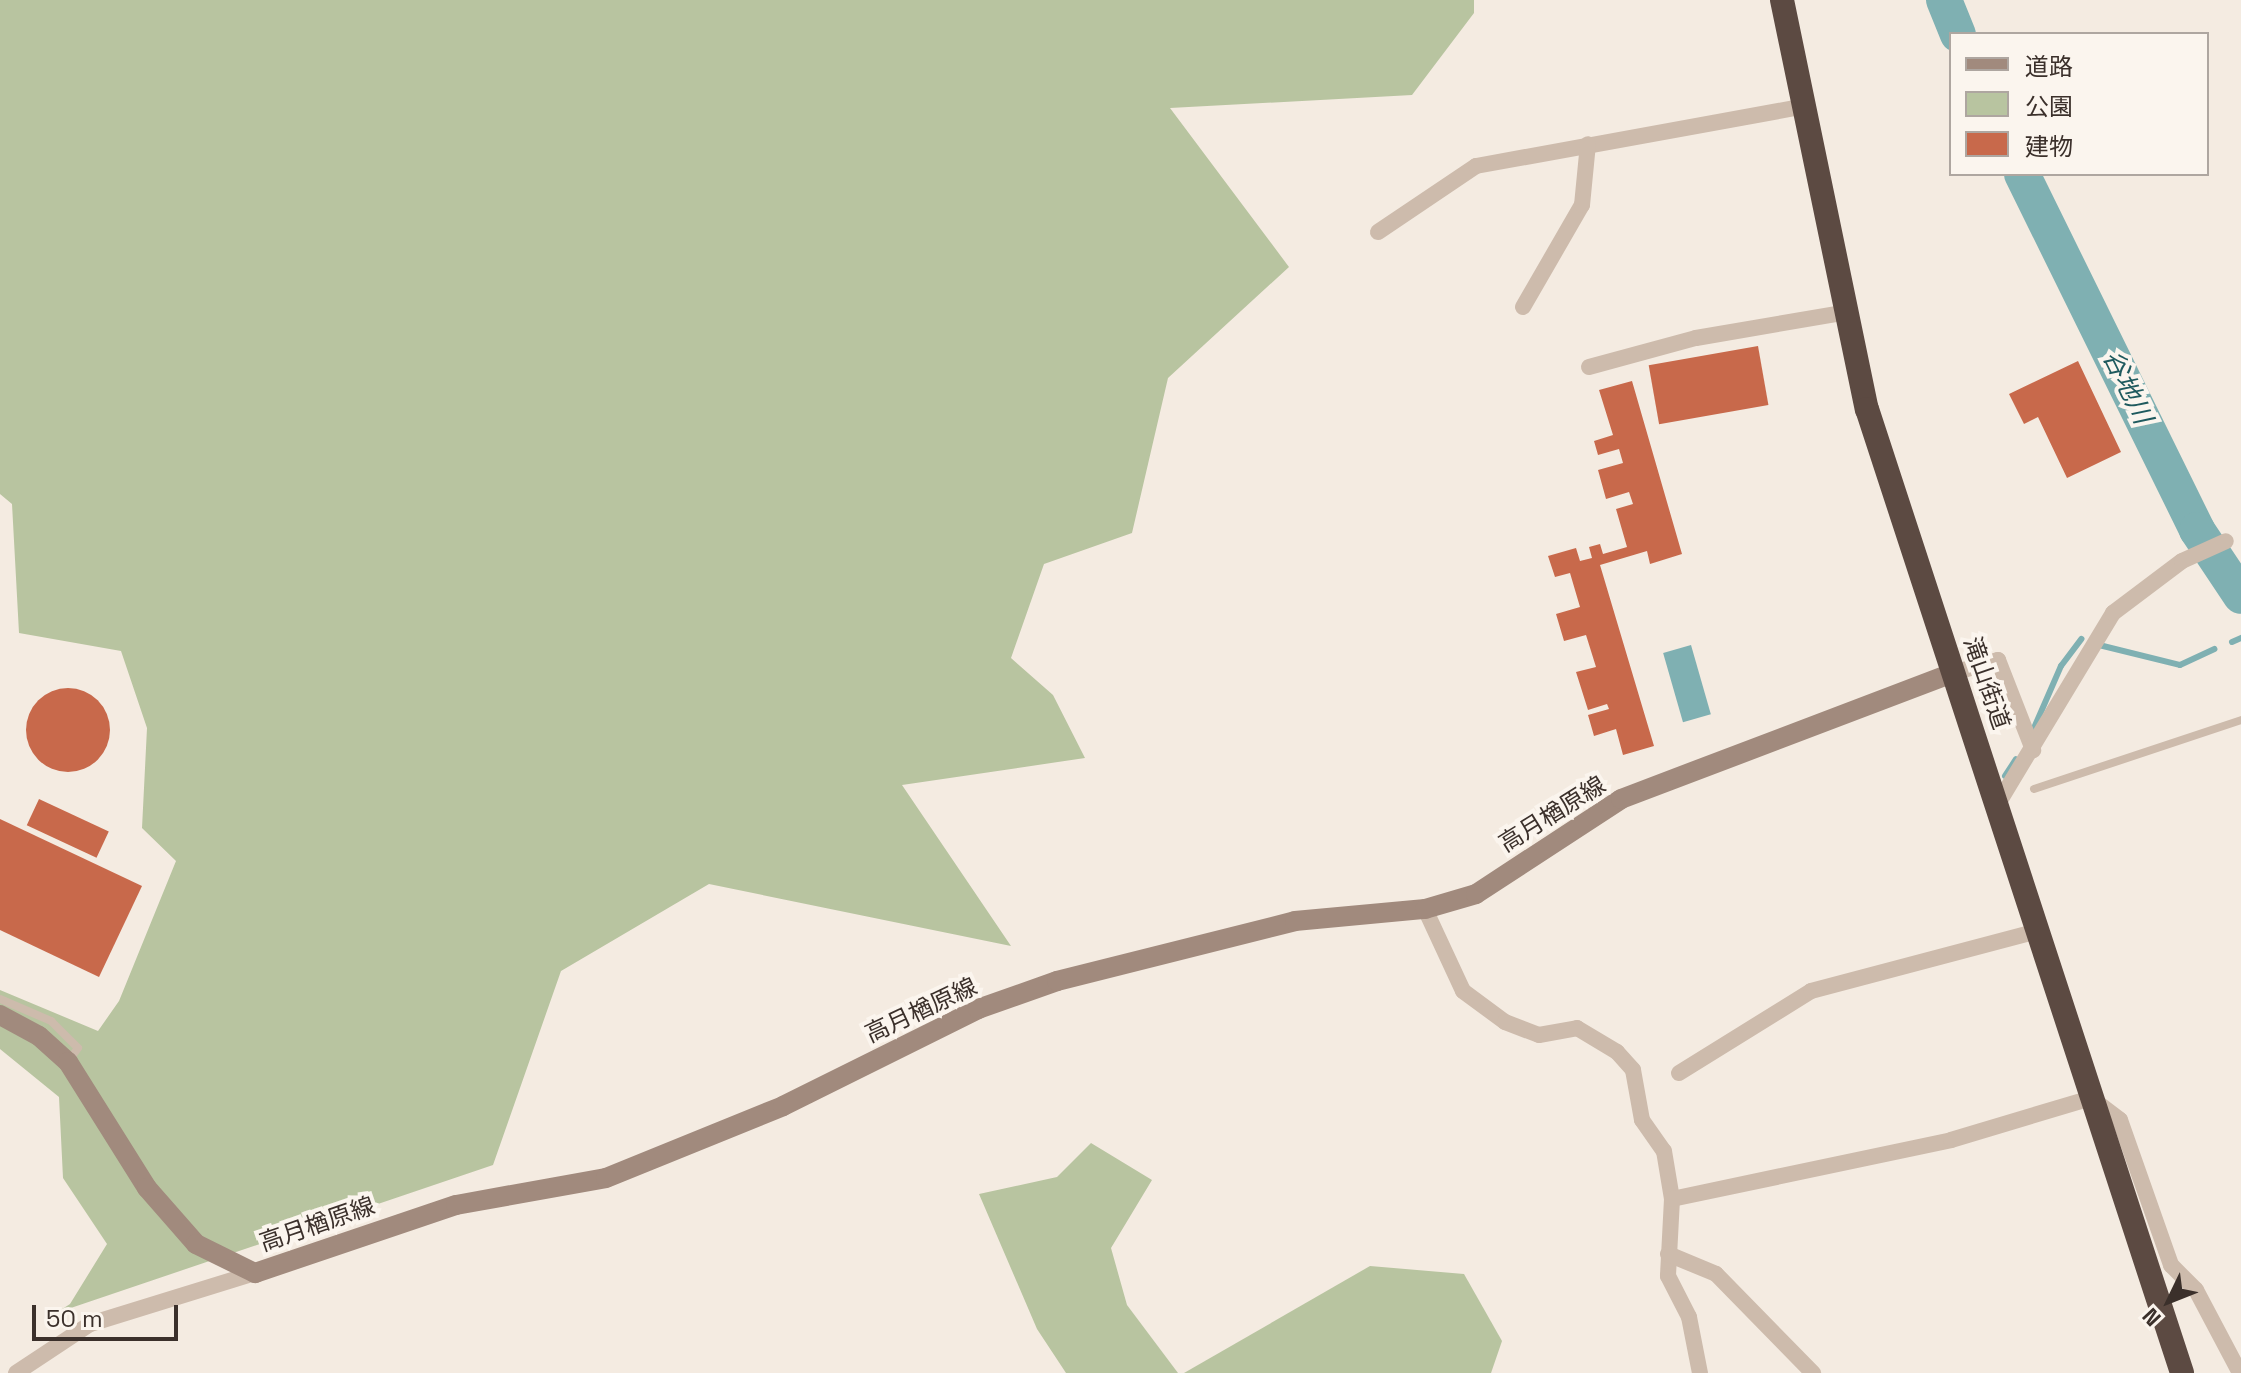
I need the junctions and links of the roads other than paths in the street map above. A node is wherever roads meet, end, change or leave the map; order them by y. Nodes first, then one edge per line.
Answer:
1 (1782, 0) edge
2 (1801, 107) junction
3 (1588, 144) junction
4 (1378, 232) dead end
5 (1523, 307) dead end
6 (1843, 313) junction
7 (1589, 367) dead end
8 (2224, 542) dead end
9 (1953, 673) junction
10 (2241, 720) edge
11 (2033, 750) junction
12 (2034, 789) dead end
13 (1999, 802) junction
14 (1425, 909) junction
15 (2038, 931) junction
16 (0, 999) edge
17 (0, 1015) edge
18 (68, 1062) junction
19 (1679, 1073) dead end
20 (2091, 1098) junction
21 (1672, 1199) junction
22 (1668, 1254) junction
23 (255, 1273) junction
24 (16, 1373) edge
25 (1700, 1373) edge
26 (1813, 1373) edge
27 (2182, 1373) edge
28 (2240, 1373) edge

1 - 2 highway, 滝山街道
2 - 3 street
2 - 6 highway, 滝山街道
3 - 4 street
3 - 5 street
6 - 7 street
6 - 9 highway, 滝山街道
8 - 11 street
9 - 11 street
9 - 13 highway, 滝山街道
9 - 14 main road, 高月楢原線
10 - 12 lane
11 - 13 street
13 - 15 highway, 滝山街道
14 - 21 street
14 - 23 main road, 高月楢原線
15 - 19 street
15 - 20 highway, 滝山街道
16 - 18 lane
17 - 18 main road, 高月楢原線
18 - 23 main road, 高月楢原線
20 - 21 street
20 - 27 highway, 滝山街道
20 - 28 street
21 - 22 street
22 - 25 street
22 - 26 street
23 - 24 street

